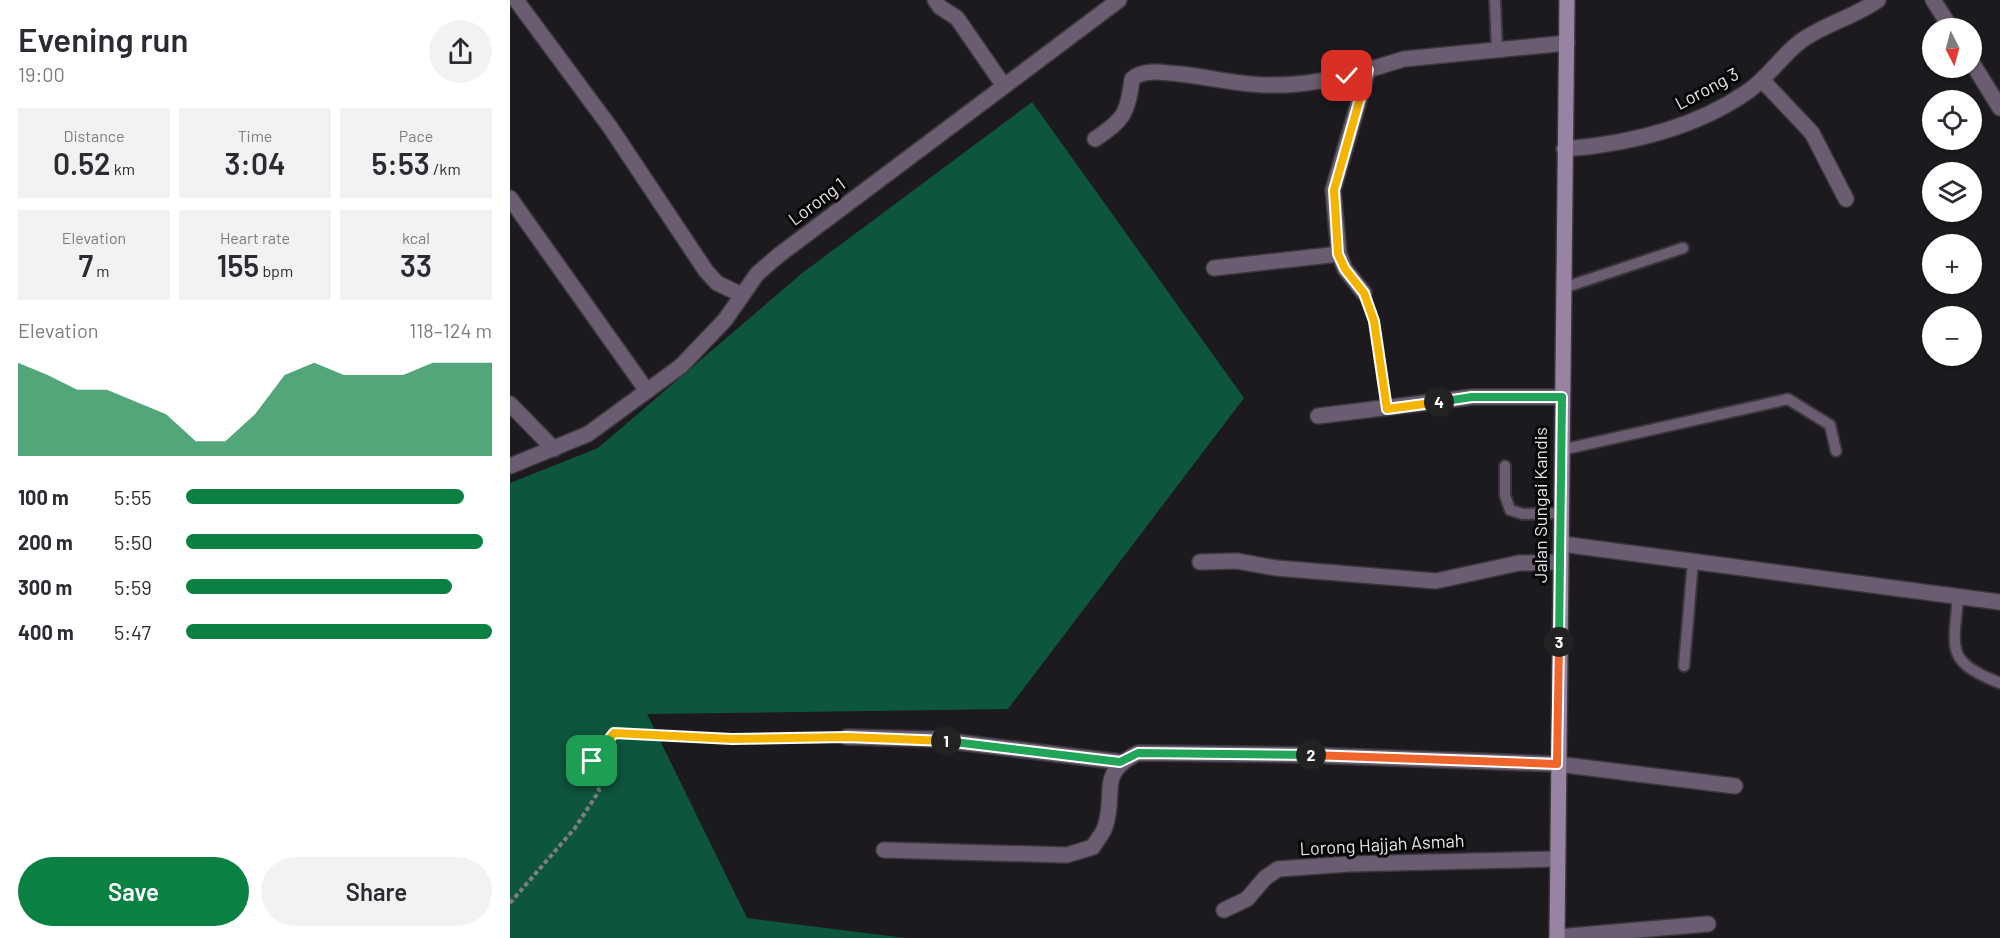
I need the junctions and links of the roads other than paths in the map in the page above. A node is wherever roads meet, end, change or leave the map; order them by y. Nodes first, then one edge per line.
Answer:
1 (516, 0) edge
2 (935, 0) edge
3 (1119, 0) edge
4 (1495, 0) edge
5 (1567, 0) edge
6 (1878, 0) edge
7 (1933, 0) edge
8 (1945, 18) edge
9 (1567, 43) junction
10 (1497, 50) junction
11 (1368, 70) junction
12 (1981, 78) edge
13 (1762, 80) junction
14 (1004, 86) junction
15 (2000, 108) edge
16 (1095, 139) dead end
17 (1564, 149) junction
18 (510, 198) edge
19 (1846, 199) dead end
20 (1683, 248) dead end
21 (1338, 254) junction
22 (1214, 268) dead end
23 (1563, 288) junction
24 (1364, 293) road end
25 (742, 295) junction
26 (647, 391) junction
27 (1562, 397) junction
28 (510, 404) edge
29 (1318, 416) dead end
30 (555, 449) junction
31 (1561, 450) junction
32 (1836, 451) dead end
33 (510, 466) edge
34 (1505, 466) dead end
35 (1562, 513) junction
36 (1562, 544) junction
37 (1693, 561) junction
38 (1200, 562) dead end
39 (1561, 562) junction
40 (1958, 596) junction
41 (2000, 602) edge
42 (1684, 666) dead end
43 (2000, 683) edge
44 (847, 737) road end
45 (1120, 762) junction
46 (1557, 764) junction
47 (1735, 786) dead end
48 (884, 850) dead end
49 (1556, 859) junction
50 (1224, 910) dead end
51 (1708, 924) dead end
52 (1557, 937) edge

1 - 25 street
2 - 14 street
3 - 14 street, Lorong 1
4 - 10 lane
5 - 9 street, Jalan Sungai Kandis
6 - 13 street, Lorong 3
7 - 8 street
9 - 10 street
9 - 17 street, Jalan Sungai Kandis
10 - 11 street
11 - 16 street
11 - 21 street
12 - 15 street
13 - 17 street, Lorong 3
13 - 19 street
14 - 25 street, Lorong 1
17 - 23 street, Jalan Sungai Kandis
18 - 26 street
20 - 23 lane
21 - 22 street
21 - 24 street
23 - 27 street, Jalan Sungai Kandis
25 - 26 street, Lorong 1
26 - 30 street, Lorong 1
27 - 29 street
27 - 31 street, Jalan Sungai Kandis
28 - 30 street
30 - 33 street, Lorong 1
31 - 32 lane
31 - 35 street, Jalan Sungai Kandis
34 - 35 lane
35 - 36 street, Jalan Sungai Kandis
36 - 37 street
36 - 39 street, Jalan Sungai Kandis
37 - 40 street
37 - 42 lane
38 - 39 street
39 - 46 street, Jalan Sungai Kandis
40 - 41 street
40 - 43 lane
44 - 45 street
45 - 46 street
45 - 48 street
46 - 47 street
46 - 49 street, Jalan Sungai Kandis
49 - 50 street, Lorong Hajjah Asmah
49 - 52 street, Jalan Sungai Kandis
51 - 52 street

